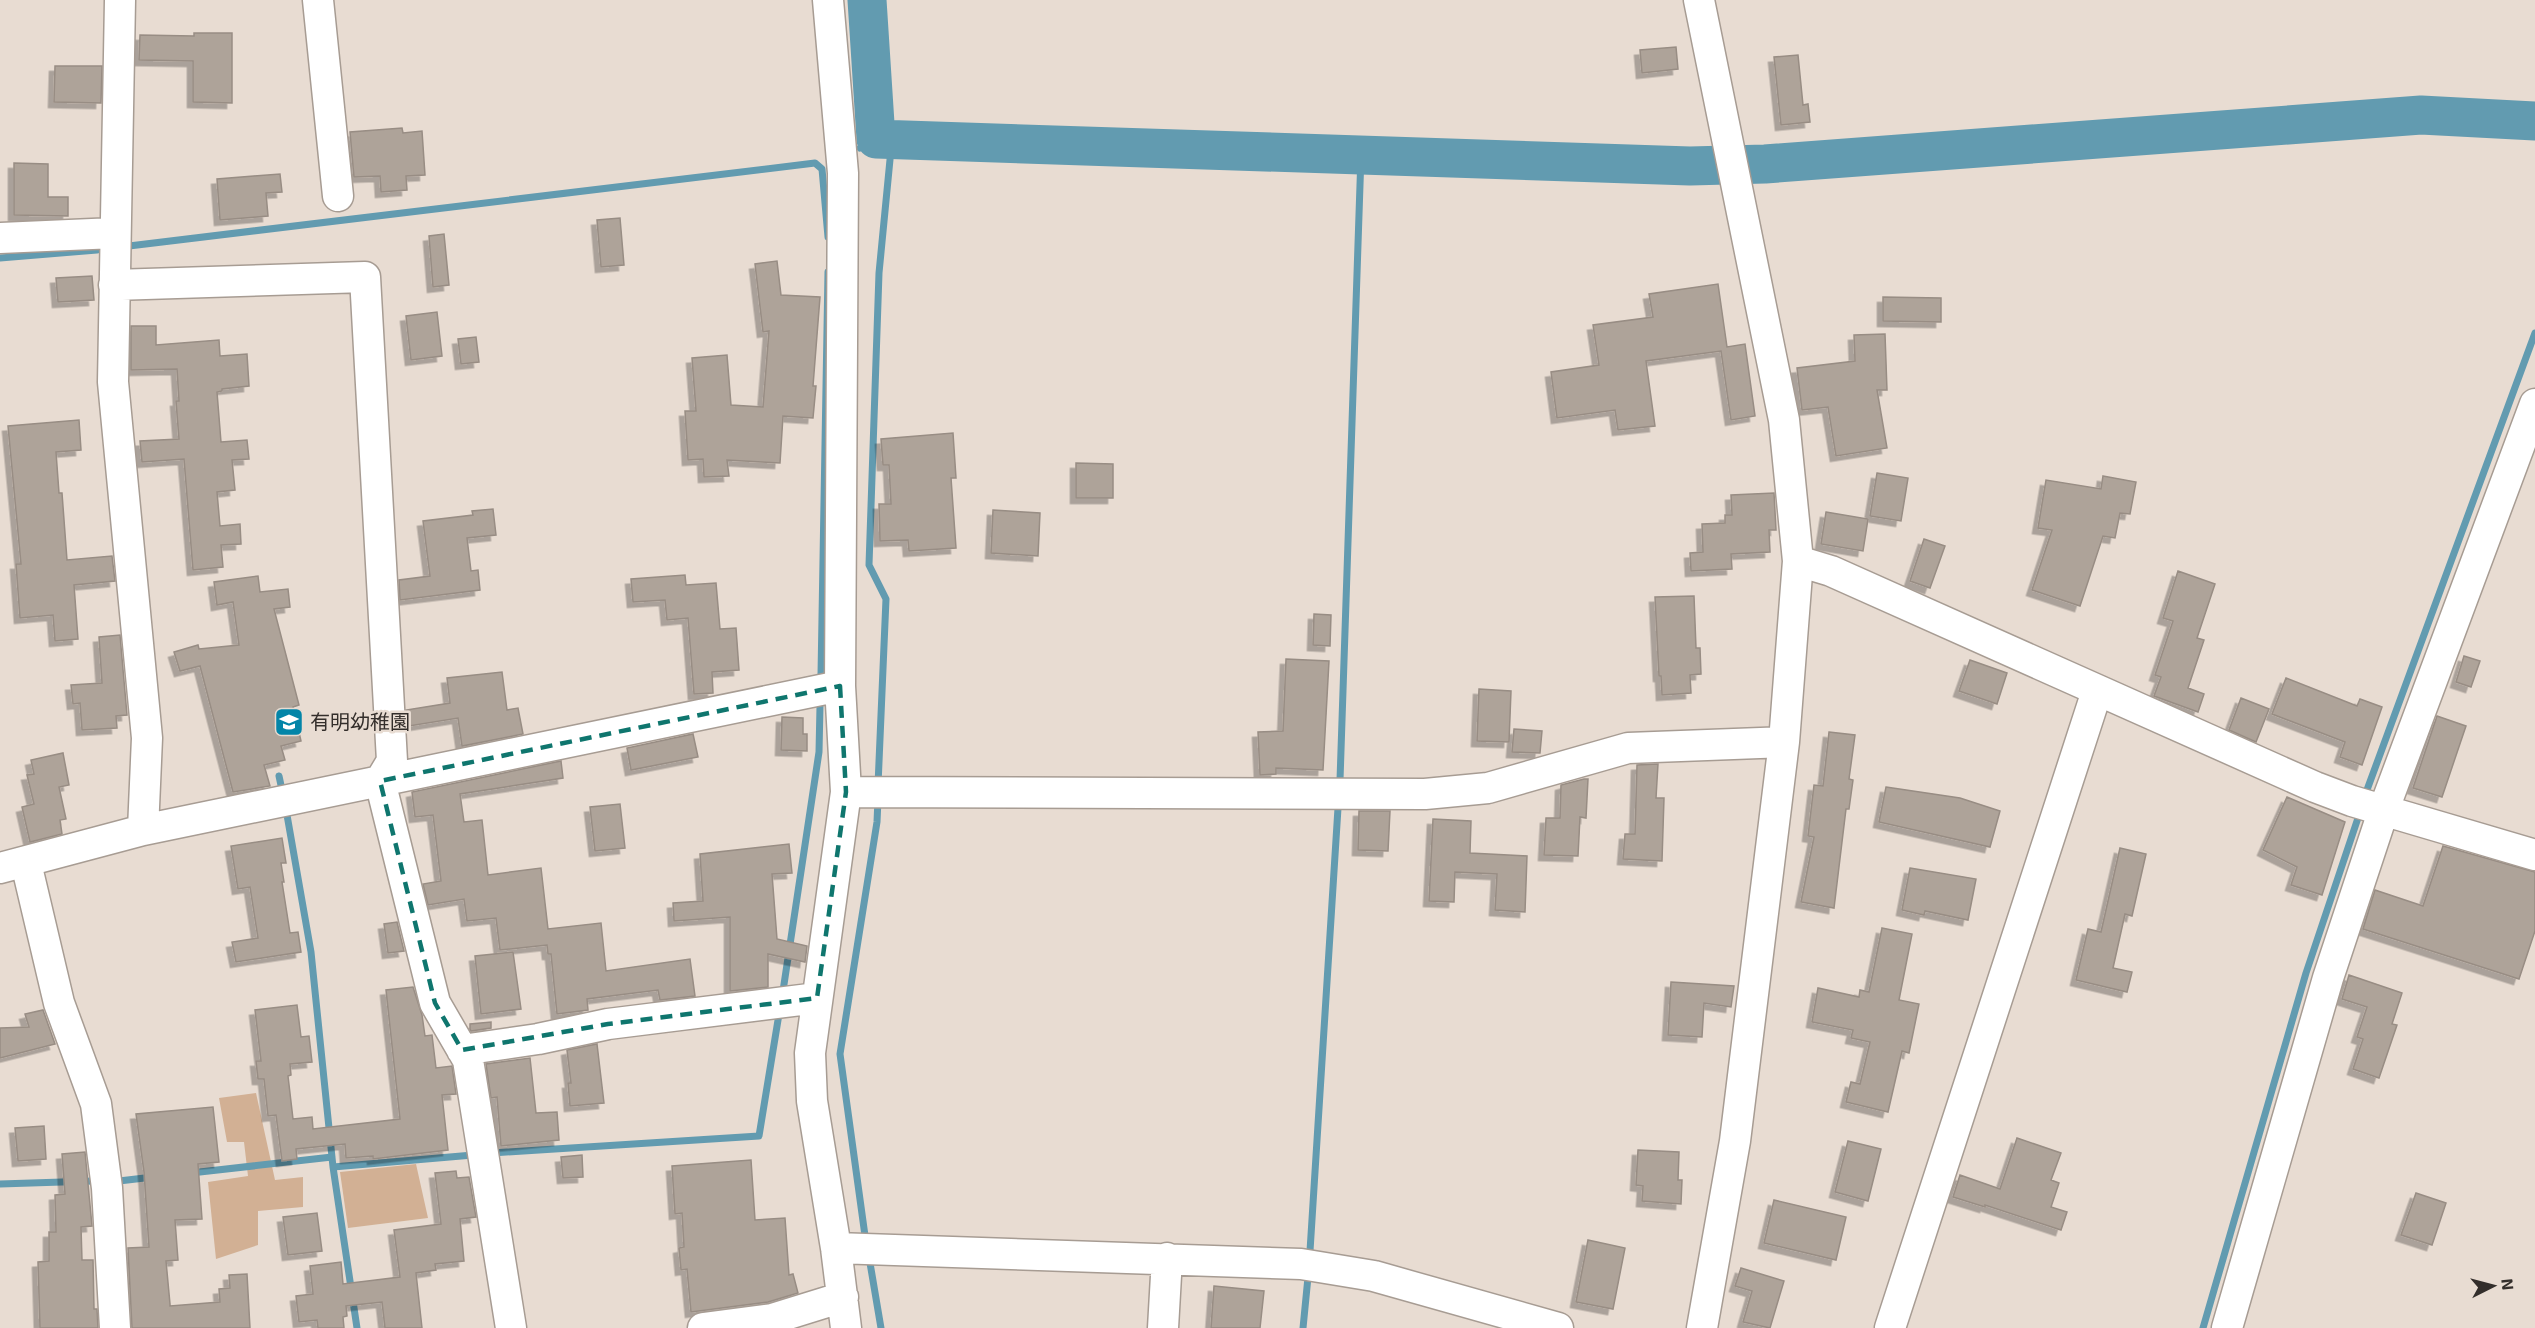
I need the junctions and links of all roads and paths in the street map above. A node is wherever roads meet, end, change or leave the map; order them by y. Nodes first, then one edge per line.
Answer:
1 (120, 0) edge
2 (318, 0) edge
3 (828, 0) edge
4 (1699, 0) edge
5 (338, 196) dead end
6 (115, 233) junction
7 (0, 238) edge
8 (114, 285) junction
9 (2535, 404) edge
10 (1798, 561) junction
11 (840, 686) junction
12 (2097, 691) junction
13 (1784, 742) junction
14 (380, 781) junction
15 (868, 792) junction
16 (2384, 809) junction
17 (143, 830) junction
18 (2535, 855) edge
19 (13, 865) edge
20 (817, 998) junction
21 (462, 1050) junction
22 (858, 1249) junction
23 (1167, 1258) junction
24 (843, 1297) junction
25 (115, 1328) edge
26 (511, 1328) edge
27 (704, 1328) edge
28 (846, 1328) edge
29 (1162, 1328) edge
30 (1558, 1328) edge
31 (1702, 1328) edge
32 (1890, 1328) edge
33 (2228, 1328) edge

1 - 6 street
2 - 5 street
3 - 11 street
4 - 10 street
6 - 7 street
6 - 8 street
8 - 14 street
8 - 17 street
9 - 16 street
10 - 12 street
10 - 13 street
11 - 14 street
11 - 15 street
12 - 16 street
12 - 32 street
13 - 15 street
13 - 31 street
14 - 17 street
14 - 21 street
15 - 20 street
16 - 18 street
16 - 33 street
17 - 19 street
19 - 25 street
20 - 21 street
20 - 22 street
21 - 26 street
22 - 23 street
22 - 24 street
23 - 29 street
23 - 30 street
24 - 27 street
24 - 28 street

